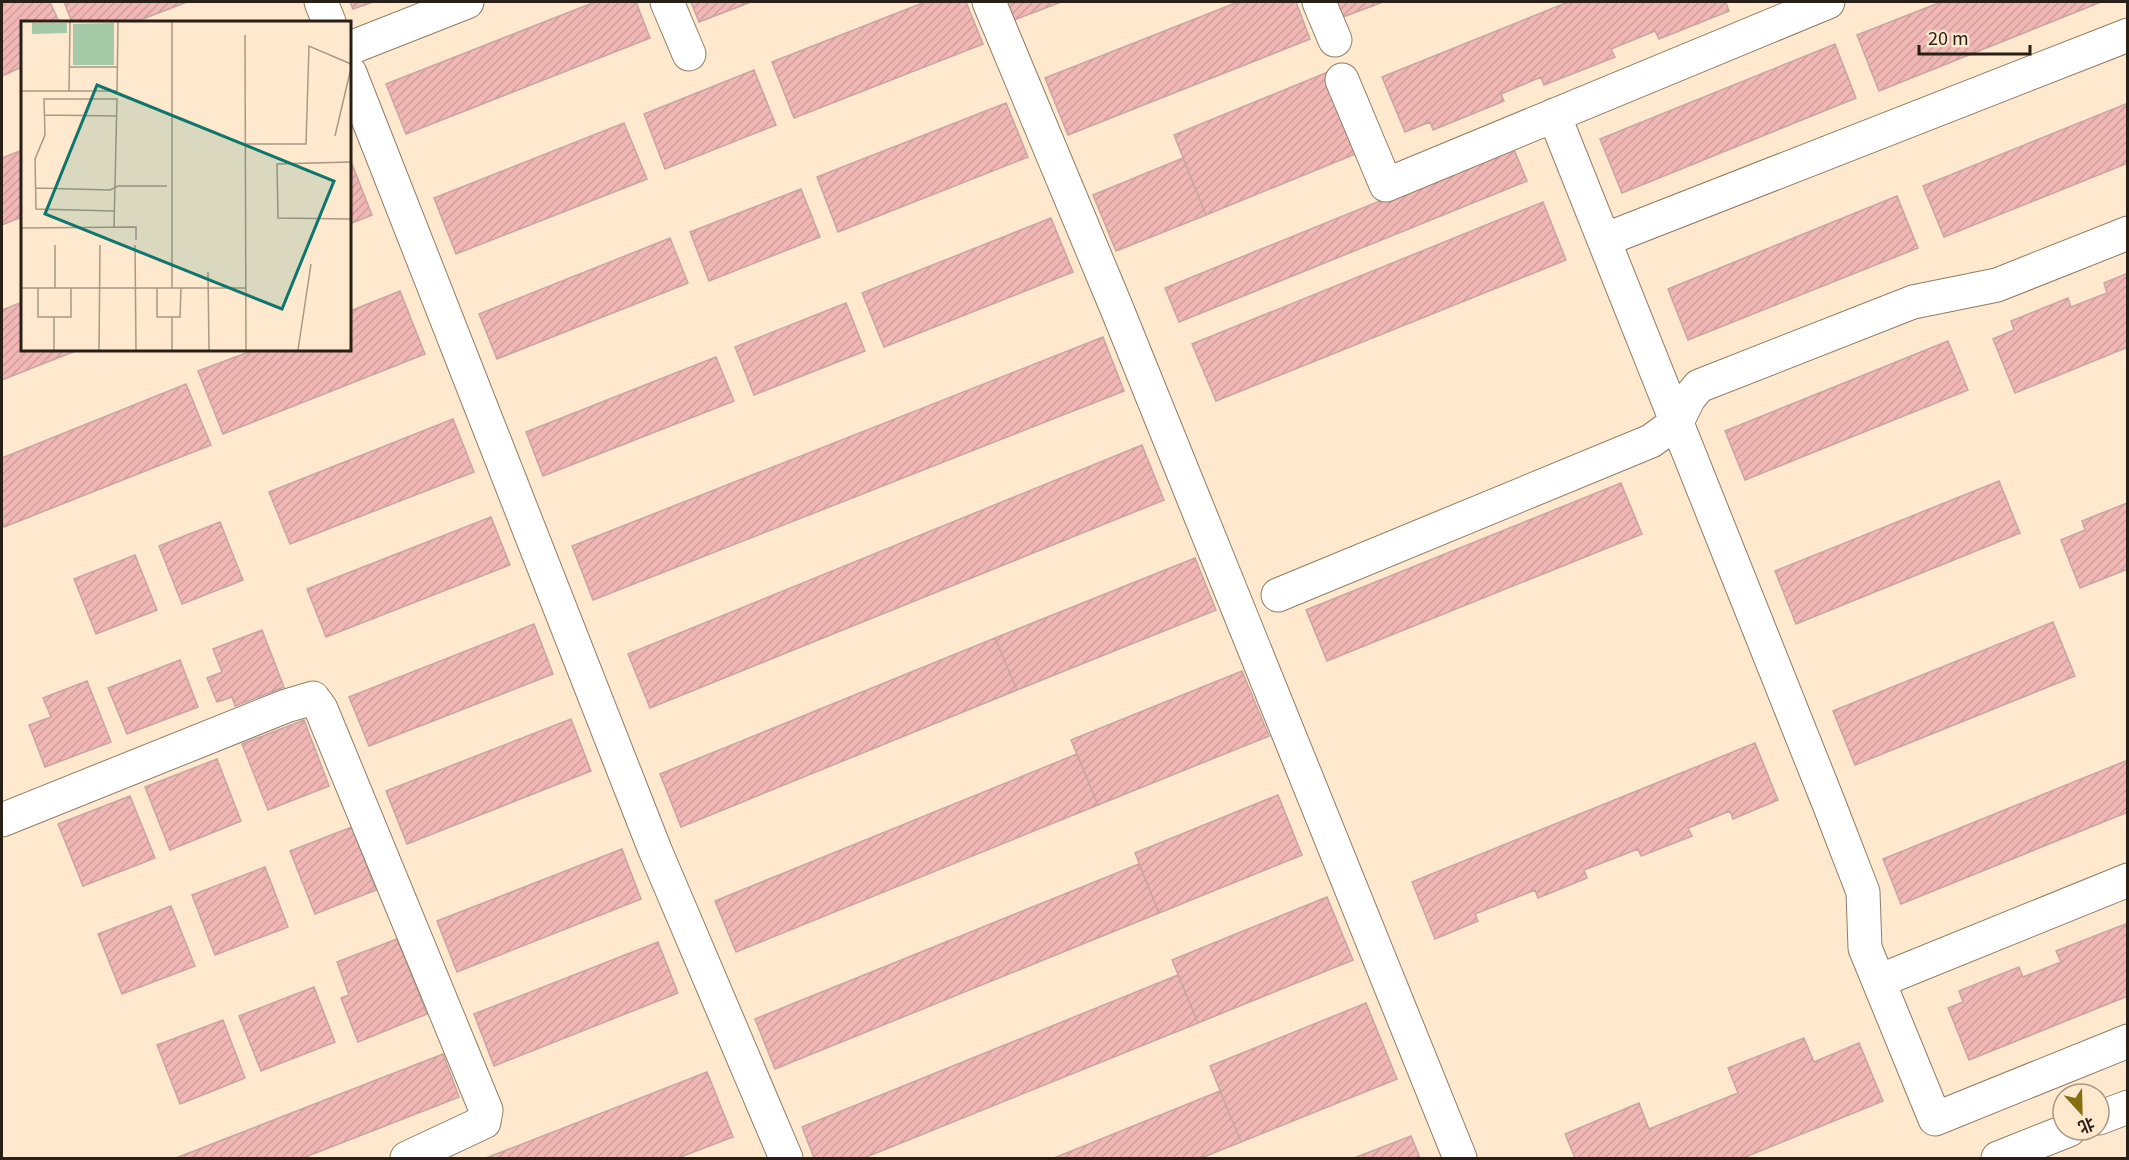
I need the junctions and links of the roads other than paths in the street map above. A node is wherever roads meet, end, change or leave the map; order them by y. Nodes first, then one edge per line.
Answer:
1 (321, 2) edge
2 (467, 2) edge
3 (667, 2) edge
4 (989, 2) edge
5 (1319, 2) edge
6 (1828, 2) edge
7 (329, 21) edge
8 (2127, 35) edge
9 (1335, 40) dead end
10 (351, 48) edge
11 (689, 54) dead end
12 (351, 76) edge
13 (1342, 80) dead end
14 (1554, 116) junction
15 (2127, 233) edge
16 (1605, 240) junction
17 (1677, 422) junction
18 (1278, 595) dead end
19 (2, 820) edge
20 (2127, 880) edge
21 (1879, 981) junction
22 (2127, 1041) edge
23 (2127, 1107) edge
24 (2111, 1113) edge
25 (2051, 1137) edge
26 (406, 1158) edge
27 (786, 1158) edge
28 (1460, 1158) edge
29 (1998, 1158) edge

1 - 7 lane
2 - 10 lane
3 - 11 lane
4 - 28 lane
5 - 9 lane
6 - 14 lane
8 - 16 lane
12 - 27 lane
13 - 14 lane
14 - 16 lane
15 - 17 lane
16 - 17 lane
17 - 18 lane
17 - 21 lane
19 - 26 lane
20 - 21 lane
21 - 22 lane
23 - 24 lane
25 - 29 lane

